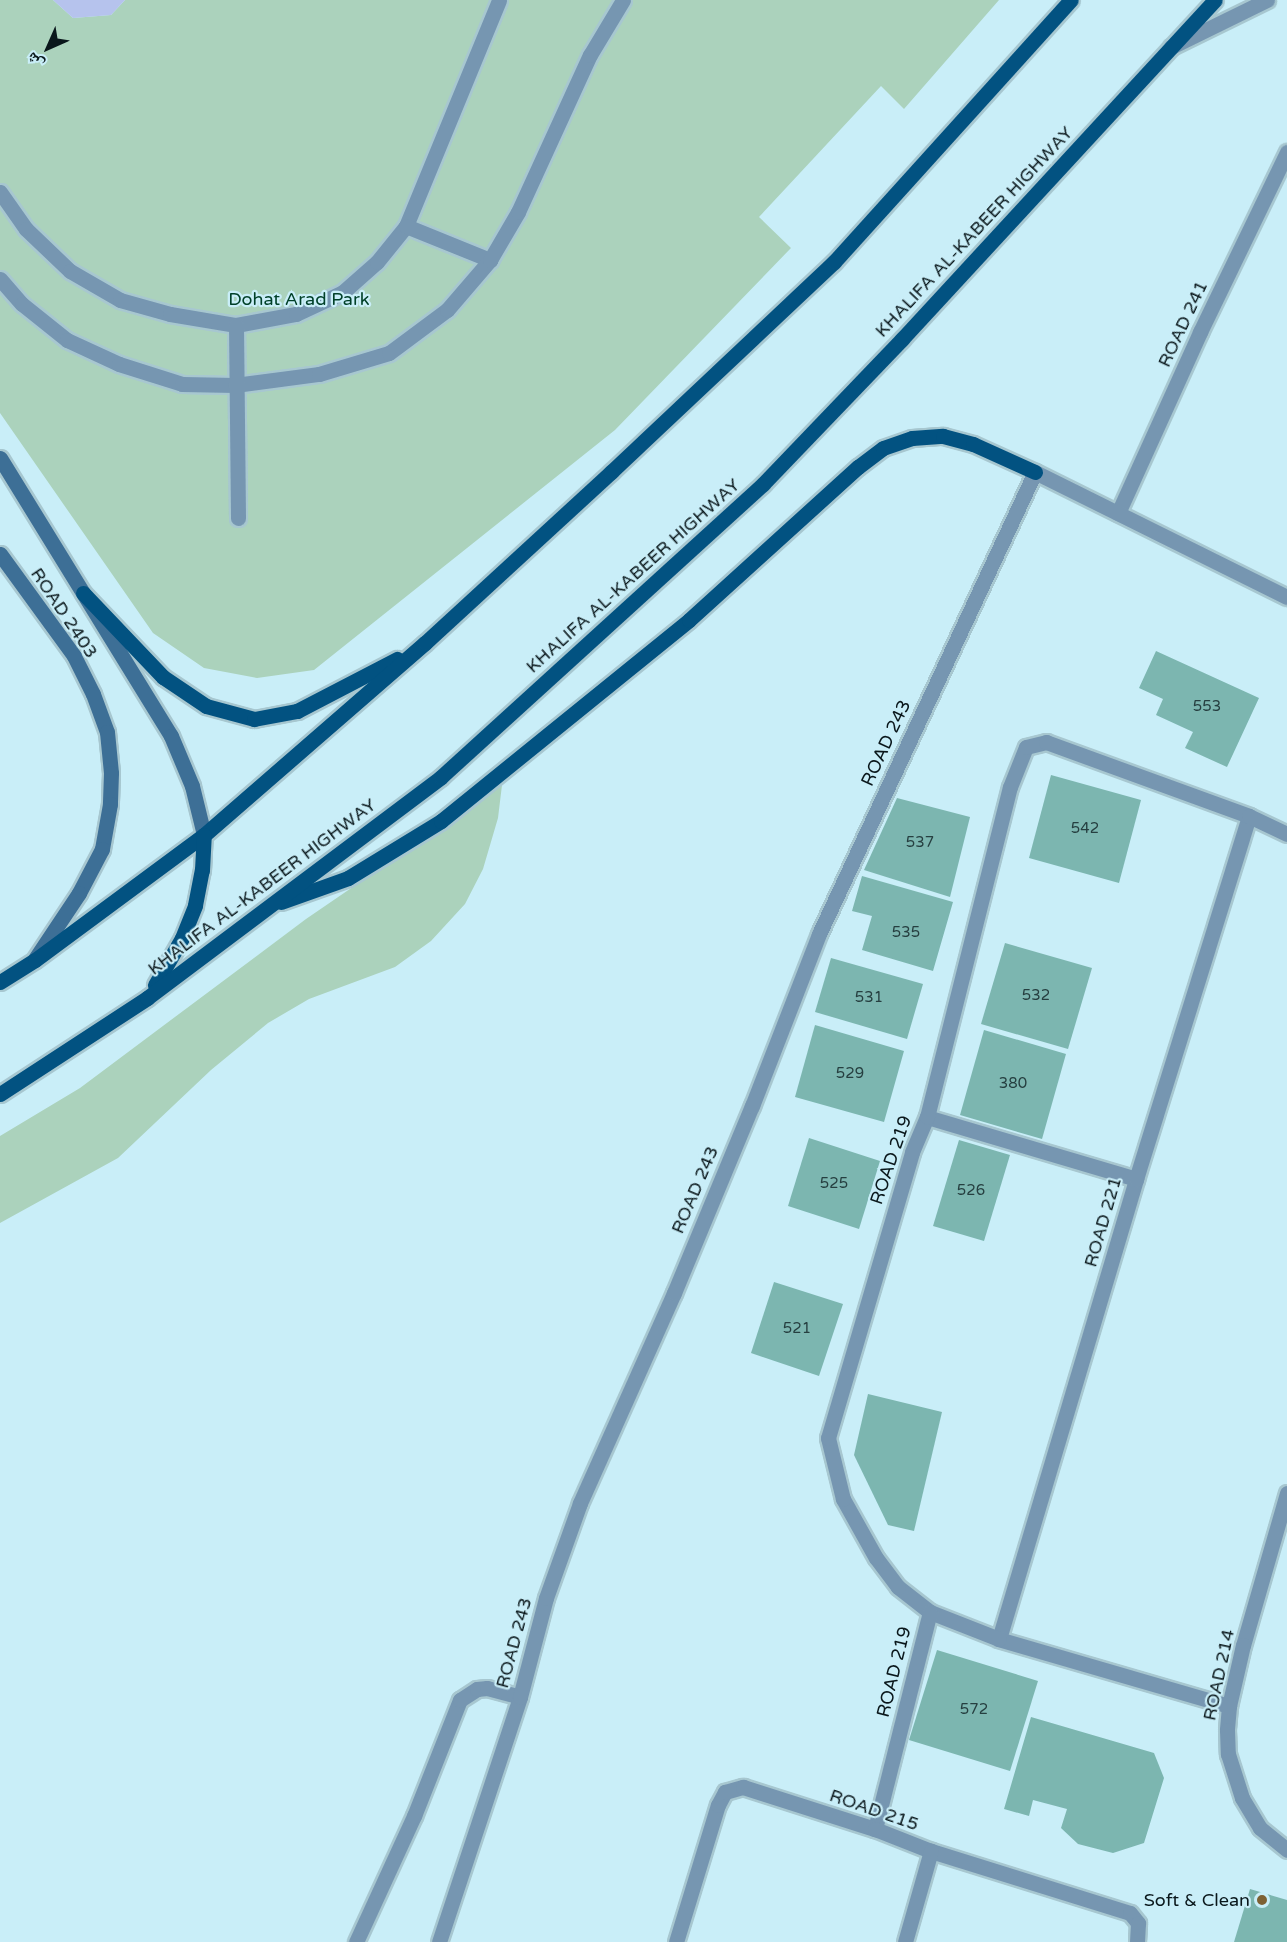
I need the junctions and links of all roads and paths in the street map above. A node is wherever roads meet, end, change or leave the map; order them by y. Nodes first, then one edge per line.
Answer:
1 (499, 0) edge
2 (623, 0) edge
3 (1058, 0) edge
4 (1071, 0) edge
5 (1215, 0) edge
6 (1267, 0) edge
7 (1053, 21) junction
8 (1171, 47) junction
9 (1287, 152) edge
10 (0, 192) edge
11 (406, 226) junction
12 (490, 260) junction
13 (0, 279) edge
14 (236, 325) junction
15 (235, 385) junction
16 (0, 458) edge
17 (1035, 472) junction
18 (1118, 513) junction
19 (238, 518) dead end
20 (0, 554) edge
21 (83, 593) junction
22 (1287, 597) edge
23 (425, 643) junction
24 (1249, 816) junction
25 (1287, 834) edge
26 (204, 835) junction
27 (267, 907) junction
28 (34, 960) junction
29 (0, 982) edge
30 (147, 998) junction
31 (0, 1094) edge
32 (927, 1117) junction
33 (1136, 1179) junction
34 (1287, 1493) edge
35 (1283, 1519) edge
36 (930, 1612) junction
37 (999, 1639) junction
38 (520, 1697) junction
39 (1229, 1706) junction
40 (875, 1829) junction
41 (1287, 1850) edge
42 (932, 1851) junction
43 (356, 1942) edge
44 (439, 1942) edge
45 (676, 1942) edge
46 (905, 1942) edge
47 (1137, 1942) edge

1 - 11 street
2 - 12 street
3 - 7 street
4 - 7 main road
5 - 8 main road, KHALIFA AL-KABEER HIGHWAY
6 - 8 street
7 - 23 main road
8 - 27 main road, KHALIFA AL-KABEER HIGHWAY
9 - 18 street, ROAD 241
10 - 14 street
11 - 12 street
11 - 14 street
12 - 15 street
13 - 15 street
14 - 15 street
15 - 19 street
16 - 21 main road
17 - 18 street
17 - 27 main road
17 - 38 street, ROAD 243
18 - 22 street
20 - 28 main road, ROAD 2403
21 - 23 main road
21 - 26 main road
23 - 26 main road
24 - 25 street, ROAD 219
24 - 32 street, ROAD 219
24 - 33 street, ROAD 221
26 - 28 main road
26 - 30 main road
27 - 30 main road, KHALIFA AL-KABEER HIGHWAY
28 - 29 main road
30 - 31 main road, KHALIFA AL-KABEER HIGHWAY
32 - 33 street
32 - 36 street, ROAD 219
33 - 37 street, ROAD 221
34 - 35 street, ROAD 214
35 - 39 street, ROAD 214
36 - 37 street
36 - 40 street, ROAD 219
37 - 39 street
38 - 43 street
38 - 44 street, ROAD 243
39 - 41 street, ROAD 214
40 - 42 street, ROAD 215
40 - 45 street, ROAD 215
42 - 46 street
42 - 47 street, ROAD 215

